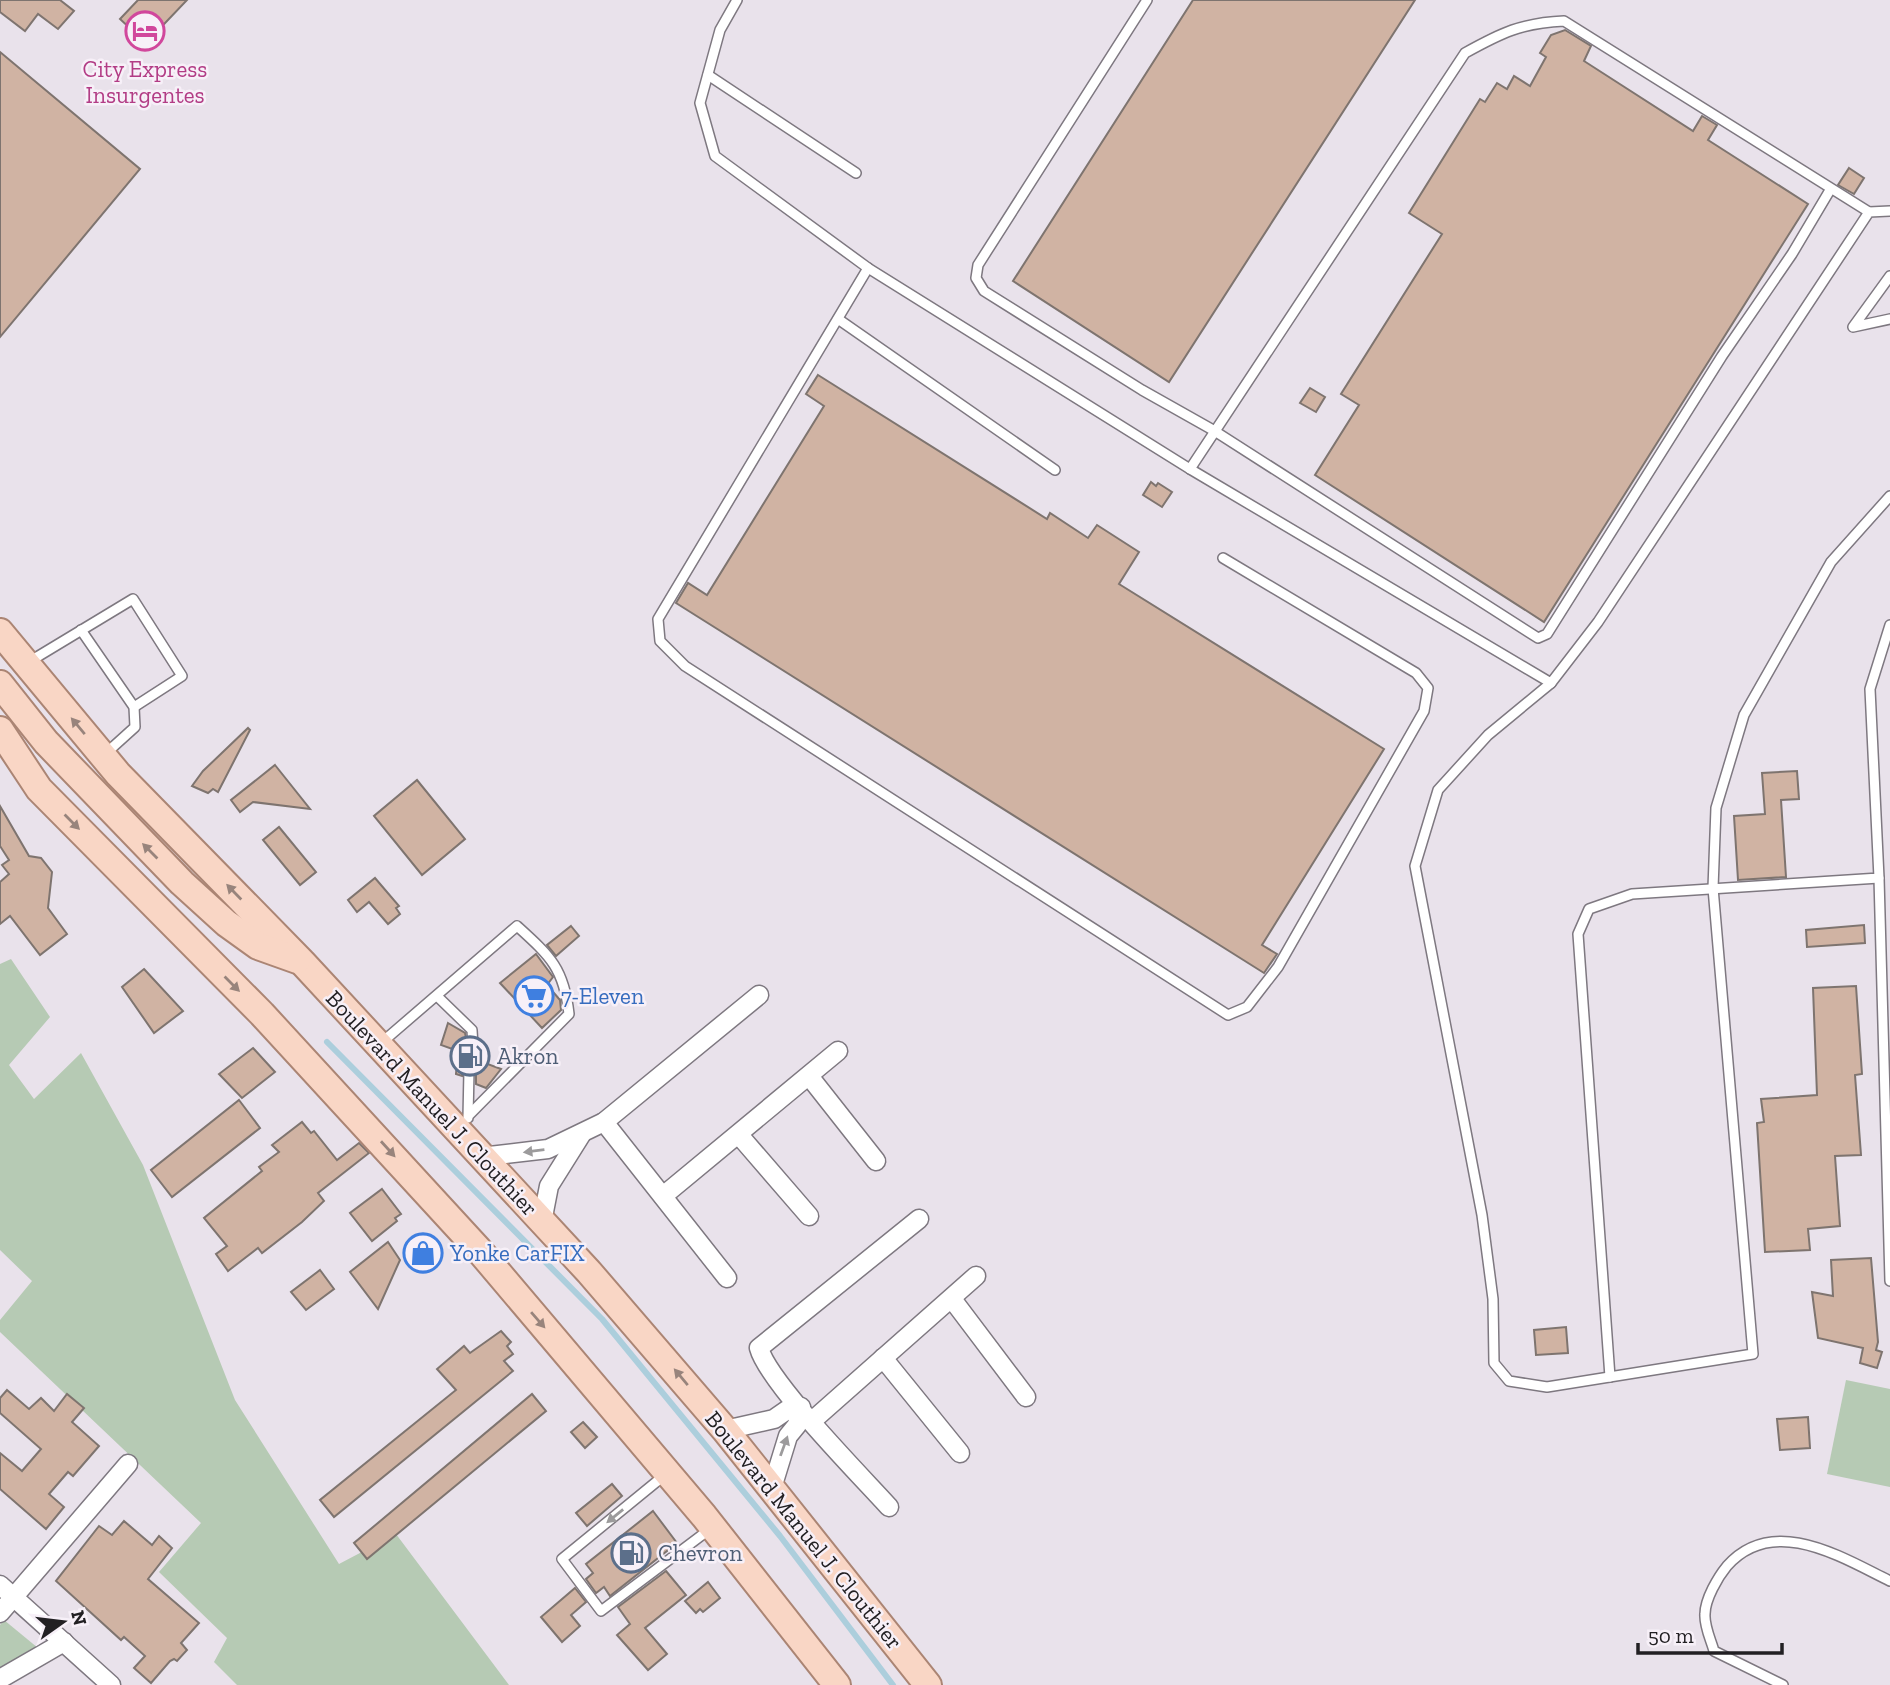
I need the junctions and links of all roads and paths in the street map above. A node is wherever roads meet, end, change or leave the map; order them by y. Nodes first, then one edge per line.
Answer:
1 (737, 0) edge
2 (1146, 0) edge
3 (708, 75) junction
4 (856, 173) dead end
5 (1830, 190) junction
6 (1890, 211) edge
7 (1869, 212) junction
8 (868, 268) junction
9 (1890, 276) edge
10 (838, 319) junction
11 (1890, 319) edge
12 (1213, 430) junction
13 (1190, 469) junction
14 (1055, 470) dead end
15 (1890, 496) edge
16 (1223, 558) dead end
17 (1890, 625) edge
18 (81, 631) junction
19 (0, 632) edge
20 (25, 663) junction
21 (1551, 683) junction
22 (0, 684) edge
23 (134, 708) junction
24 (0, 730) edge
25 (0, 749) edge
26 (103, 756) junction
27 (39, 789) junction
28 (1879, 878) junction
29 (1713, 888) junction
30 (302, 962) junction
31 (760, 995) dead end
32 (438, 996) junction
33 (379, 1046) junction
34 (473, 1046) dead end
35 (838, 1051) dead end
36 (469, 1070) dead end
37 (809, 1076) junction
38 (604, 1122) junction
39 (466, 1125) junction
40 (583, 1132) junction
41 (739, 1135) junction
42 (481, 1157) junction
43 (876, 1161) dead end
44 (663, 1196) junction
45 (810, 1216) dead end
46 (919, 1219) dead end
47 (542, 1222) junction
48 (976, 1276) dead end
49 (727, 1278) dead end
50 (1890, 1281) edge
51 (952, 1299) junction
52 (883, 1358) junction
53 (1610, 1377) junction
54 (1026, 1397) dead end
55 (806, 1414) junction
56 (725, 1430) junction
57 (960, 1452) dead end
58 (128, 1464) dead end
59 (668, 1473) junction
60 (772, 1488) junction
61 (889, 1507) dead end
62 (713, 1527) junction
63 (1890, 1581) edge
64 (7, 1591) edge
65 (0, 1613) edge
66 (64, 1642) junction
67 (0, 1679) edge
68 (111, 1685) edge
69 (837, 1685) edge
70 (928, 1685) edge
71 (1783, 1685) edge

1 - 3 lane
2 - 12 lane
3 - 4 lane
3 - 8 lane
5 - 7 lane
5 - 12 lane
5 - 12 lane
6 - 7 lane
7 - 21 lane
8 - 10 lane
8 - 13 lane
9 - 11 lane
10 - 14 lane
10 - 16 lane
12 - 13 lane
13 - 21 lane
15 - 29 lane
17 - 28 lane
18 - 20 lane
18 - 23 lane
18 - 23 lane
19 - 20 main road, Boulevard Manuel J. Clouthier
26 -> 20 main road, Boulevard Manuel J. Clouthier
21 - 53 lane
30 -> 22 main road
23 - 26 lane
24 - 27 main road
25 - 27 main road
30 -> 26 main road, Boulevard Manuel J. Clouthier
27 -> 59 main road
28 - 29 lane
28 - 50 lane
29 - 53 lane
29 - 53 lane
30 - 33 main road, Boulevard Manuel J. Clouthier
31 - 38 street
32 - 33 lane
32 - 34 lane
32 - 39 lane
33 - 39 main road, Boulevard Manuel J. Clouthier
35 - 37 street
36 - 39 lane
37 - 41 street
37 - 43 street
38 - 40 street
38 - 44 street
39 - 42 main road, Boulevard Manuel J. Clouthier
40 -> 42 street
40 - 47 street
41 - 44 street
41 - 45 street
42 - 47 main road, Boulevard Manuel J. Clouthier
44 - 49 street
46 - 55 street
56 -> 47 main road, Boulevard Manuel J. Clouthier
48 - 51 street
51 - 52 street
51 - 54 street
52 - 55 street
52 - 57 street
55 - 56 street
60 -> 55 street
55 - 61 street
56 - 60 main road, Boulevard Manuel J. Clouthier
58 - 64 street
59 - 62 main road
59 -> 62 lane
60 - 70 main road, Boulevard Manuel J. Clouthier
62 - 69 main road
63 - 71 lane
64 - 65 street
64 - 66 street
66 - 67 street
66 - 68 street

